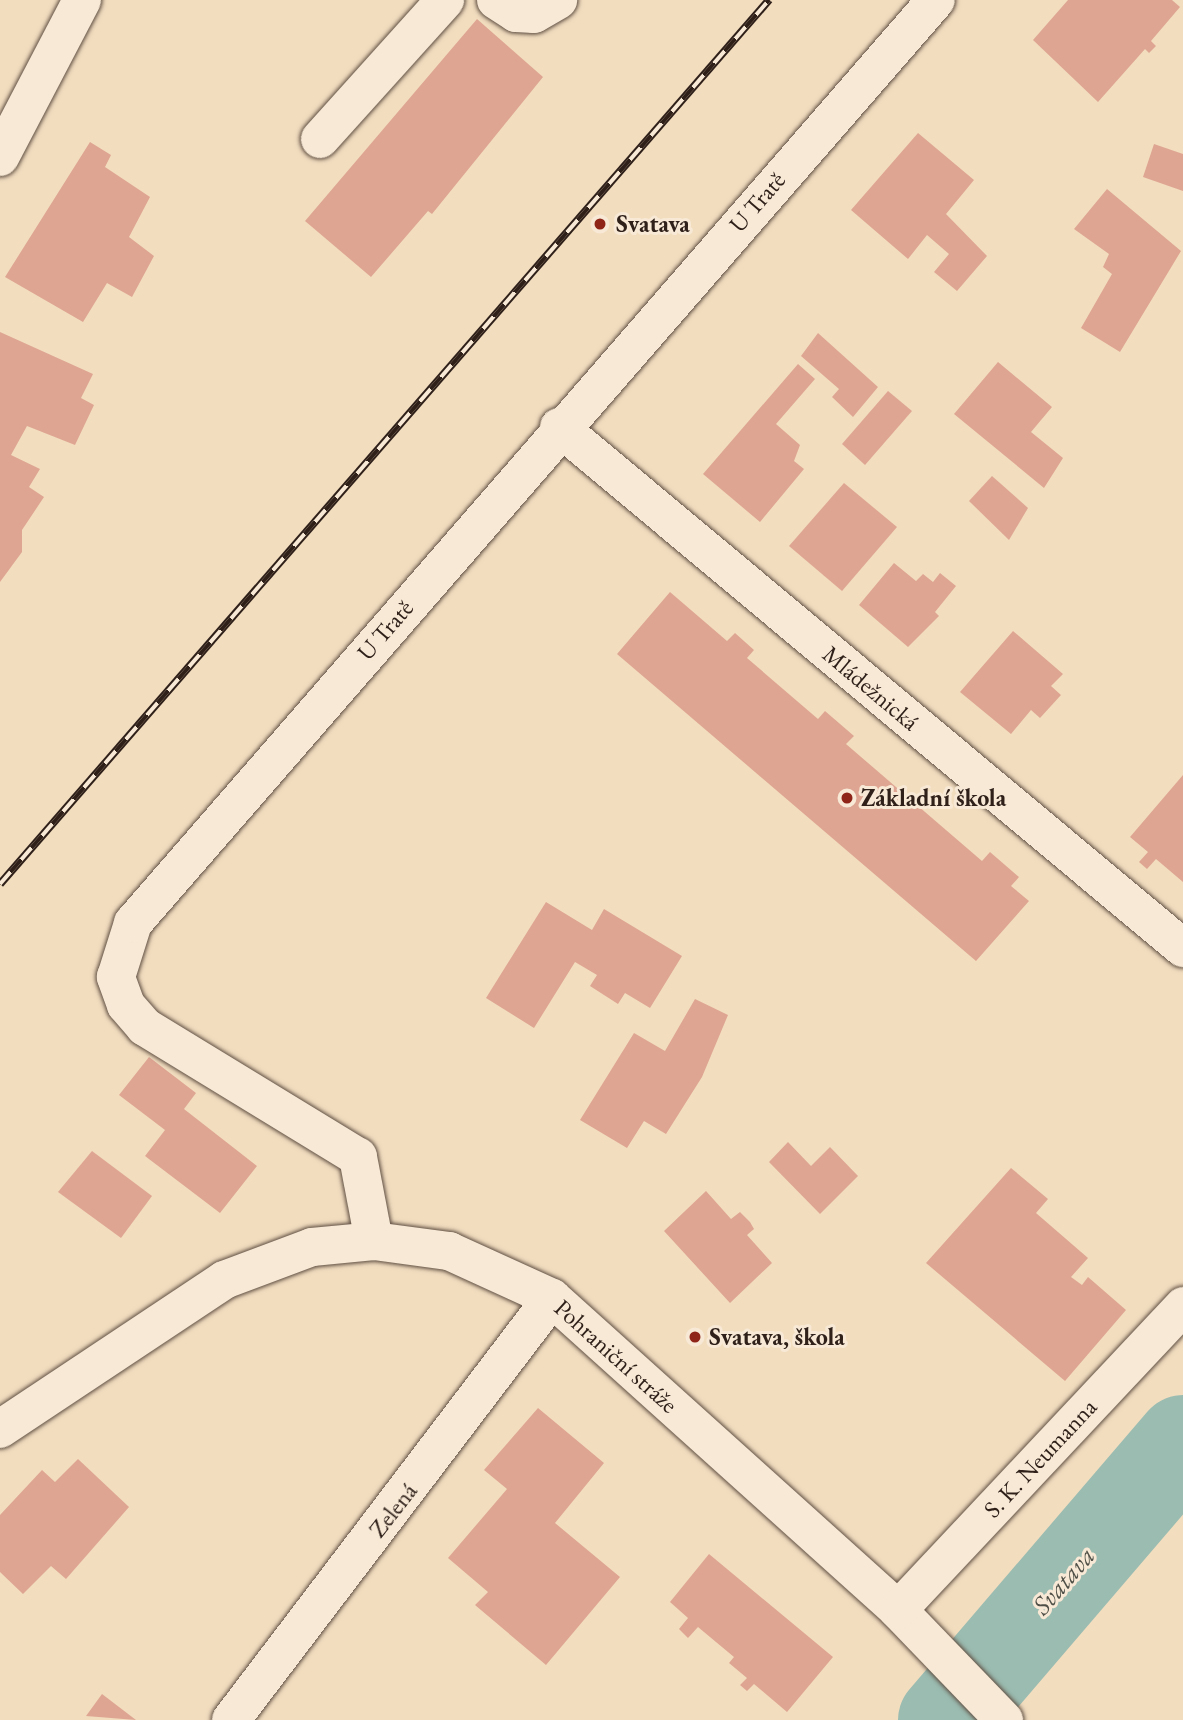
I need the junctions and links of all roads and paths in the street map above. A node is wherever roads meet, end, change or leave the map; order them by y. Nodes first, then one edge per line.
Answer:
1 (82, 0) edge
2 (445, 0) edge
3 (496, 0) edge
4 (558, 0) edge
5 (936, 0) edge
6 (320, 139) dead end
7 (0, 157) edge
8 (559, 427) junction
9 (1183, 948) edge
10 (374, 1241) junction
11 (552, 1298) junction
12 (1183, 1306) edge
13 (0, 1429) edge
14 (898, 1610) junction
15 (230, 1720) edge
16 (1004, 1720) edge

1 - 7 street
2 - 6 street
3 - 4 street
5 - 8 street, U Tratě
8 - 9 street, Mládežnická
8 - 10 street, U Tratě
10 - 11 street, Pohraniční stráže
10 - 13 street, Pohraniční stráže
11 - 14 street, Pohraniční stráže
11 - 15 street, Zelená
12 - 14 street, S. K. Neumanna
14 - 16 street, Pohraniční stráže

